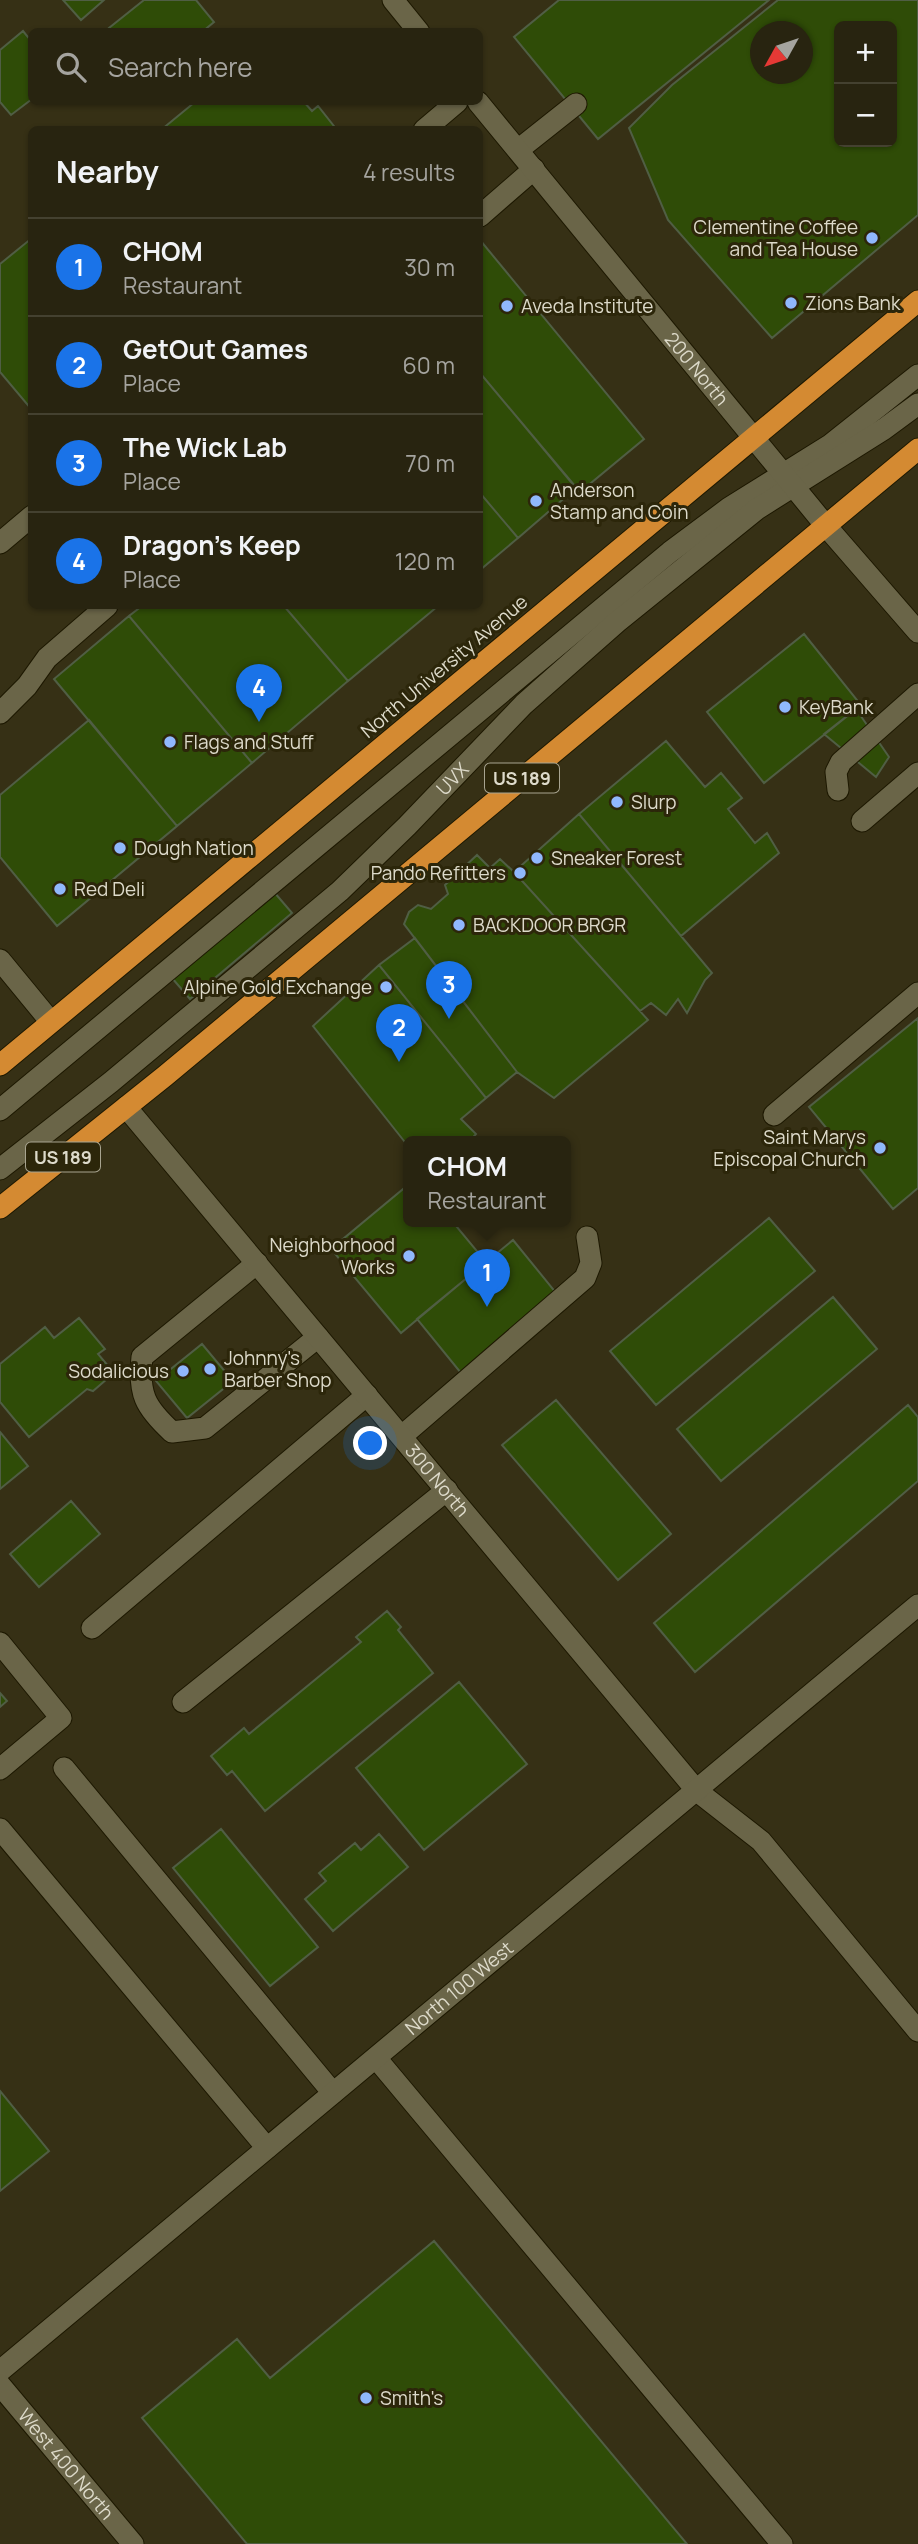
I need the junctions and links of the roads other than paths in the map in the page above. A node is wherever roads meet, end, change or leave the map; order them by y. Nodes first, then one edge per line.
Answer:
1 (393, 0) edge
2 (416, 28) edge
3 (576, 104) dead end
4 (453, 105) edge
5 (480, 105) edge
6 (429, 126) edge
7 (518, 150) junction
8 (534, 169) junction
9 (483, 213) edge
10 (918, 301) edge
11 (918, 375) edge
12 (918, 404) edge
13 (754, 438) junction
14 (918, 449) edge
15 (789, 480) junction
16 (28, 519) edge
17 (826, 526) junction
18 (1, 543) edge
19 (104, 609) edge
20 (918, 632) edge
21 (918, 695) edge
22 (0, 713) edge
23 (918, 773) edge
24 (838, 790) dead end
25 (862, 821) dead end
26 (0, 960) edge
27 (918, 993) edge
28 (51, 1022) junction
29 (0, 1065) edge
30 (126, 1107) junction
31 (0, 1110) edge
32 (774, 1115) dead end
33 (0, 1169) edge
34 (0, 1208) edge
35 (587, 1237) dead end
36 (257, 1263) junction
37 (318, 1337) junction
38 (367, 1395) junction
39 (401, 1436) junction
40 (447, 1490) junction
41 (918, 1605) edge
42 (92, 1628) dead end
43 (0, 1643) edge
44 (183, 1702) dead end
45 (64, 1768) dead end
46 (0, 1769) edge
47 (697, 1791) junction
48 (0, 1829) edge
49 (918, 2031) edge
50 (376, 2058) junction
51 (333, 2093) junction
52 (267, 2148) junction
53 (0, 2371) edge
54 (0, 2385) edge
55 (133, 2544) edge
56 (782, 2544) edge

1 - 2 street
3 - 7 street
4 - 6 street
5 - 7 street, 200 North
7 - 8 street, 200 North
8 - 9 street
8 - 13 street, 200 North
10 - 13 highway, North University Avenue
11 - 15 street, UVX
12 - 15 street, UVX
13 - 15 street, 200 North
13 - 28 highway, North University Avenue
14 - 17 highway, US 189
15 - 17 street, 200 North
15 - 31 street, UVX
15 - 33 street, UVX
16 - 18 street
17 - 20 street, 200 North
17 - 30 highway, US 189
19 - 22 street
21 - 24 street
23 - 25 street
26 - 28 street
27 - 32 street
28 - 29 highway, North University Avenue
30 - 34 highway, US 189
30 - 36 street, 300 North
35 - 39 street
36 - 37 street, 300 North
36 - 37 street
37 - 38 street, 300 North
38 - 39 street, 300 North
38 - 42 street
39 - 40 street, 300 North
40 - 44 street
40 - 47 street, 300 North
41 - 47 street, North 100 West
43 - 46 street
45 - 51 street
47 - 49 street, 300 North
47 - 50 street, North 100 West
48 - 52 street
50 - 51 street, North 100 West
50 - 56 street
51 - 52 street, North 100 West
52 - 53 street, North 100 West
54 - 55 street, West 400 North

